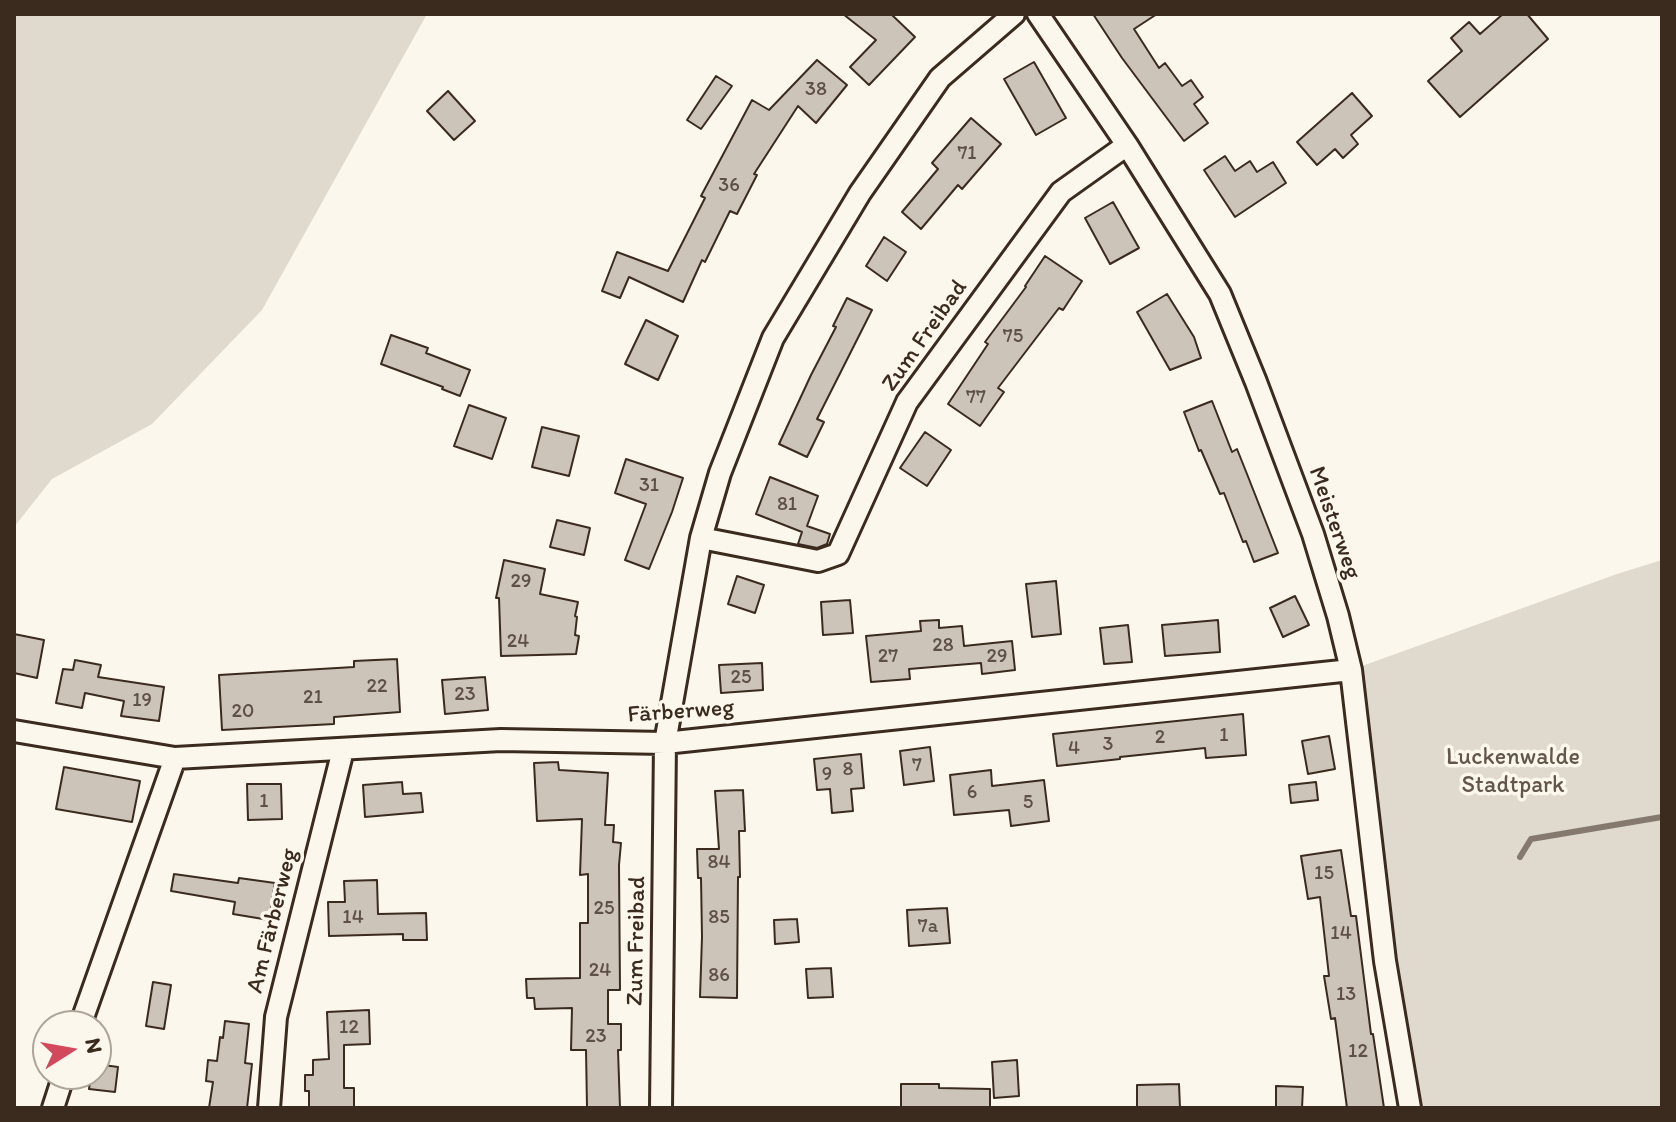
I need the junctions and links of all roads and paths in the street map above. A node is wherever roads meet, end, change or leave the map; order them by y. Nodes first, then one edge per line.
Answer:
1 (1014, 14) edge
2 (1038, 14) edge
3 (1127, 145) junction
4 (701, 538) junction
5 (1351, 670) junction
6 (14, 731) edge
7 (665, 743) junction
8 (343, 750) junction
9 (175, 758) junction
10 (86, 1010) edge
11 (269, 1108) edge
12 (661, 1108) edge
13 (1410, 1108) edge

1 - 4 street, Zum Freibad
2 - 3 street, Meisterweg
3 - 4 street, Zum Freibad
3 - 5 street, Meisterweg
4 - 7 street, Zum Freibad
5 - 7 street, Färberweg
5 - 13 street, Meisterweg
6 - 9 street, Färberweg
7 - 8 street, Färberweg
7 - 12 street, Zum Freibad
8 - 9 street, Färberweg
8 - 11 street, Am Färberweg
9 - 10 street

